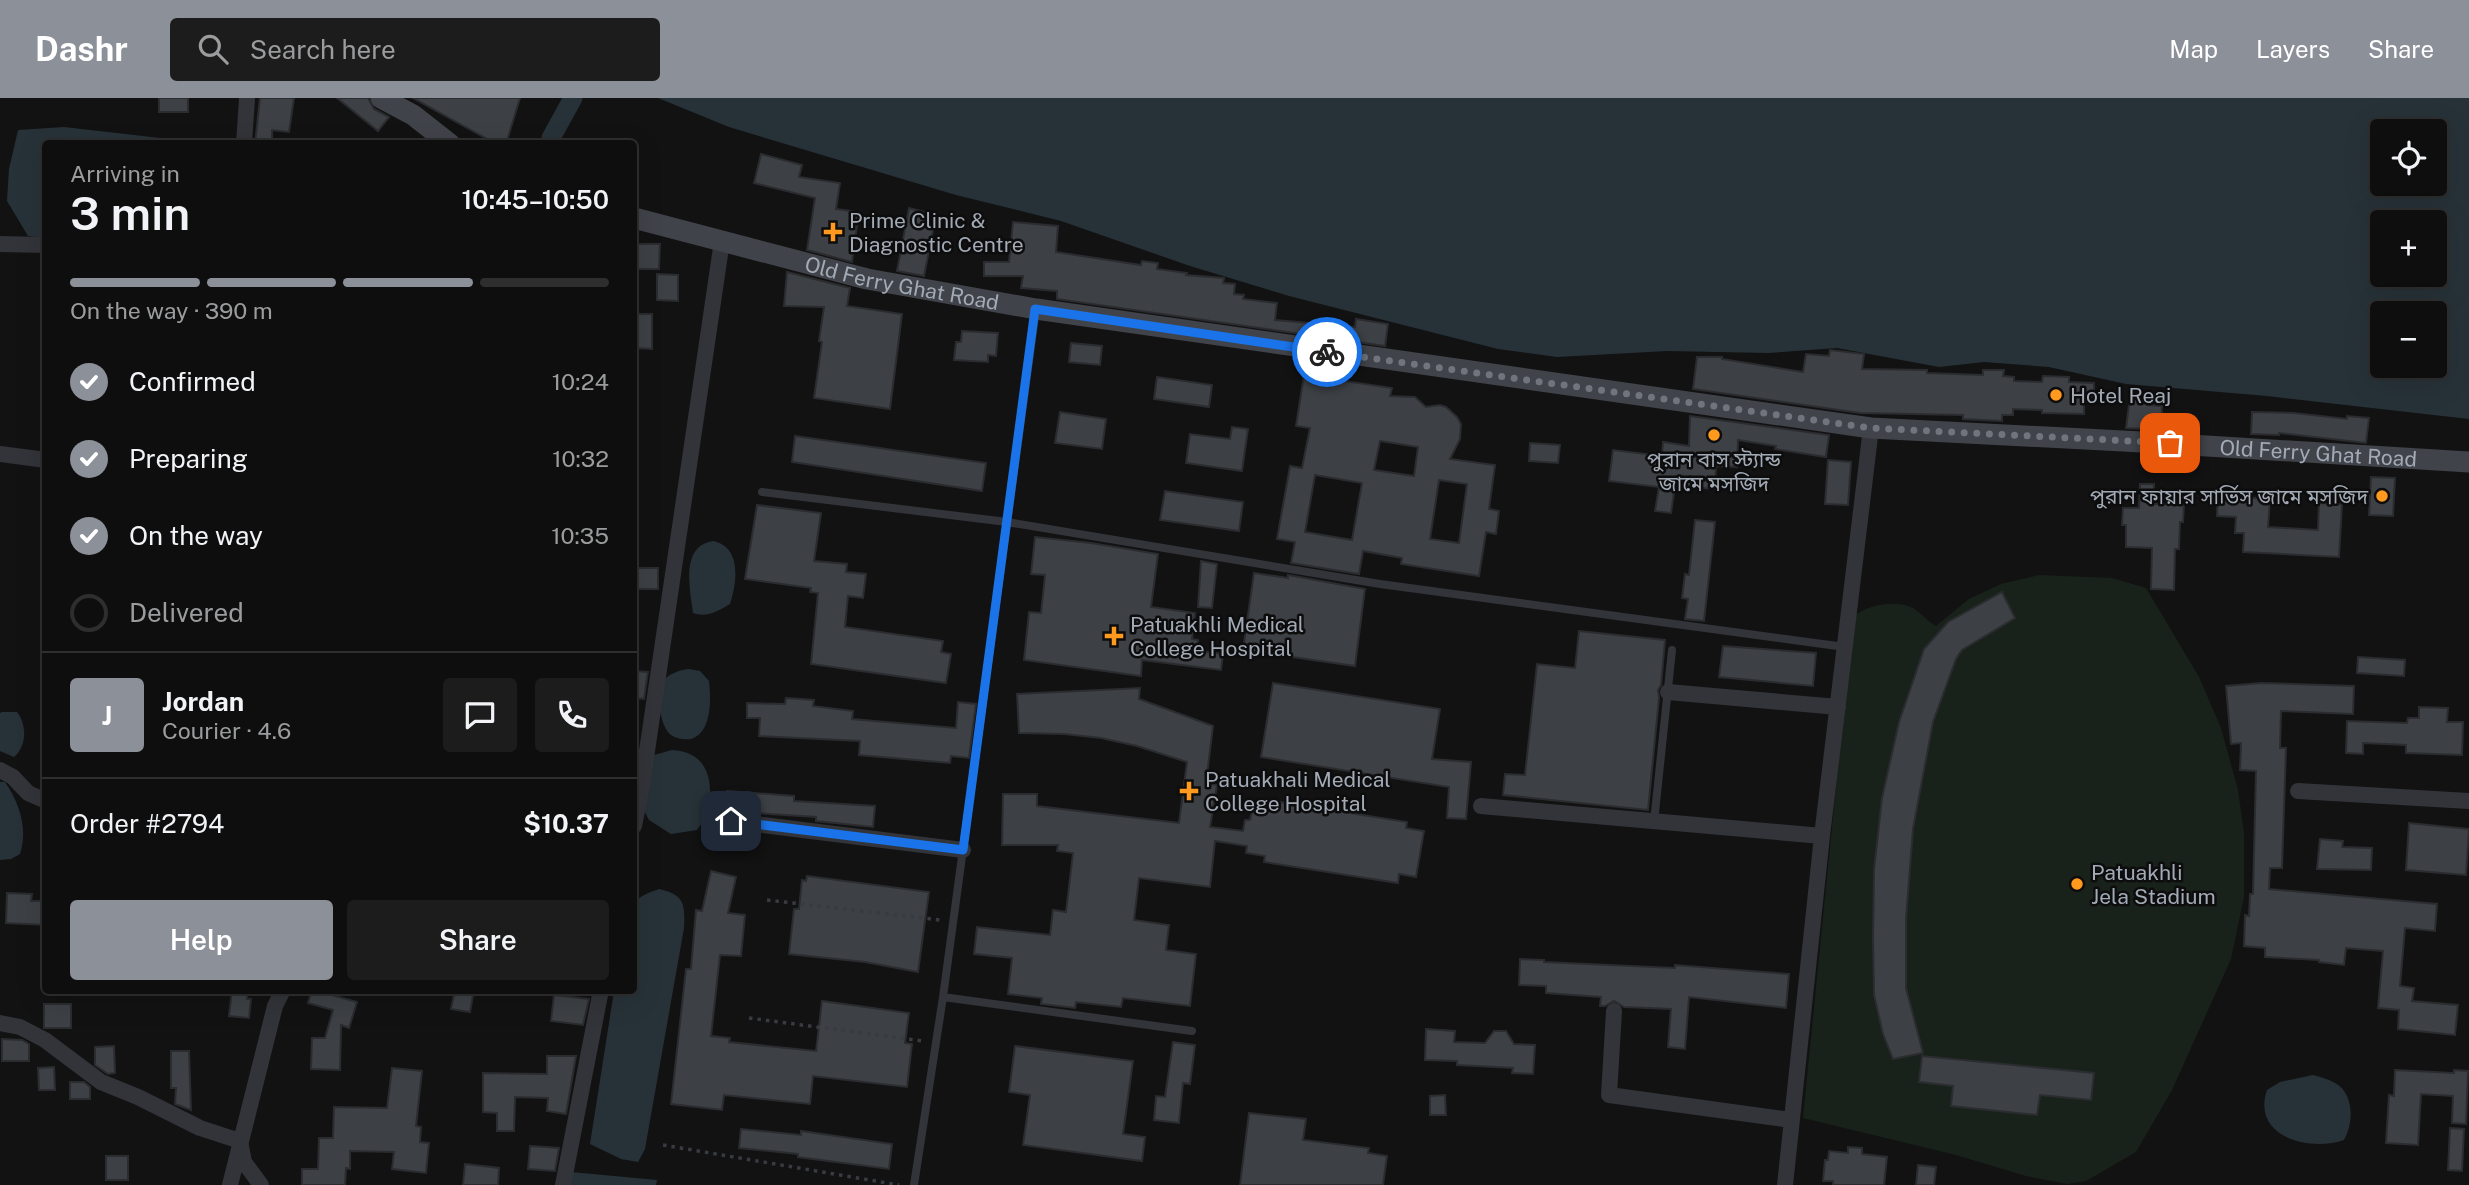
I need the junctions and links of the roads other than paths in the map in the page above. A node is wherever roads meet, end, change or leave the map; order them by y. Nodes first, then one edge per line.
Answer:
1 (247, 98) edge
2 (381, 98) edge
3 (244, 140) edge
4 (445, 140) edge
5 (637, 219) edge
6 (722, 241) junction
7 (0, 244) edge
8 (42, 245) edge
9 (1035, 309) junction
10 (1871, 428) junction
11 (0, 454) edge
12 (42, 459) edge
13 (2469, 462) edge
14 (762, 492) dead end
15 (1007, 522) junction
16 (1845, 647) junction
17 (1672, 650) dead end
18 (1668, 692) junction
19 (1838, 707) junction
20 (0, 770) edge
21 (2298, 791) dead end
22 (42, 800) edge
23 (2469, 801) edge
24 (1481, 806) dead end
25 (637, 811) edge
26 (731, 821) dead end
27 (1654, 822) junction
28 (1822, 836) junction
29 (963, 850) junction
30 (281, 994) edge
31 (600, 994) edge
32 (943, 997) junction
33 (1614, 1011) dead end
34 (0, 1023) edge
35 (1192, 1031) dead end
36 (1791, 1120) junction
37 (240, 1141) junction
38 (230, 1185) edge
39 (261, 1185) edge
40 (563, 1185) edge
41 (914, 1185) edge
42 (1785, 1185) edge

1 - 3 street
2 - 4 street
5 - 6 street, Old Ferry Ghat Road
6 - 9 street, Old Ferry Ghat Road
6 - 25 street
7 - 8 street
9 - 10 street, Old Ferry Ghat Road
9 - 15 lane
10 - 13 street, Old Ferry Ghat Road
10 - 16 street
11 - 12 street
14 - 15 lane
15 - 16 lane
15 - 29 lane
16 - 19 street
17 - 18 lane
18 - 19 street
18 - 27 lane
19 - 28 street
20 - 22 street
21 - 23 street
24 - 27 street
26 - 29 street
27 - 28 street
28 - 36 street
29 - 32 lane
30 - 37 street
31 - 40 street
32 - 35 lane
32 - 41 lane
33 - 36 street
34 - 37 street
36 - 42 street
37 - 38 street
37 - 39 street

